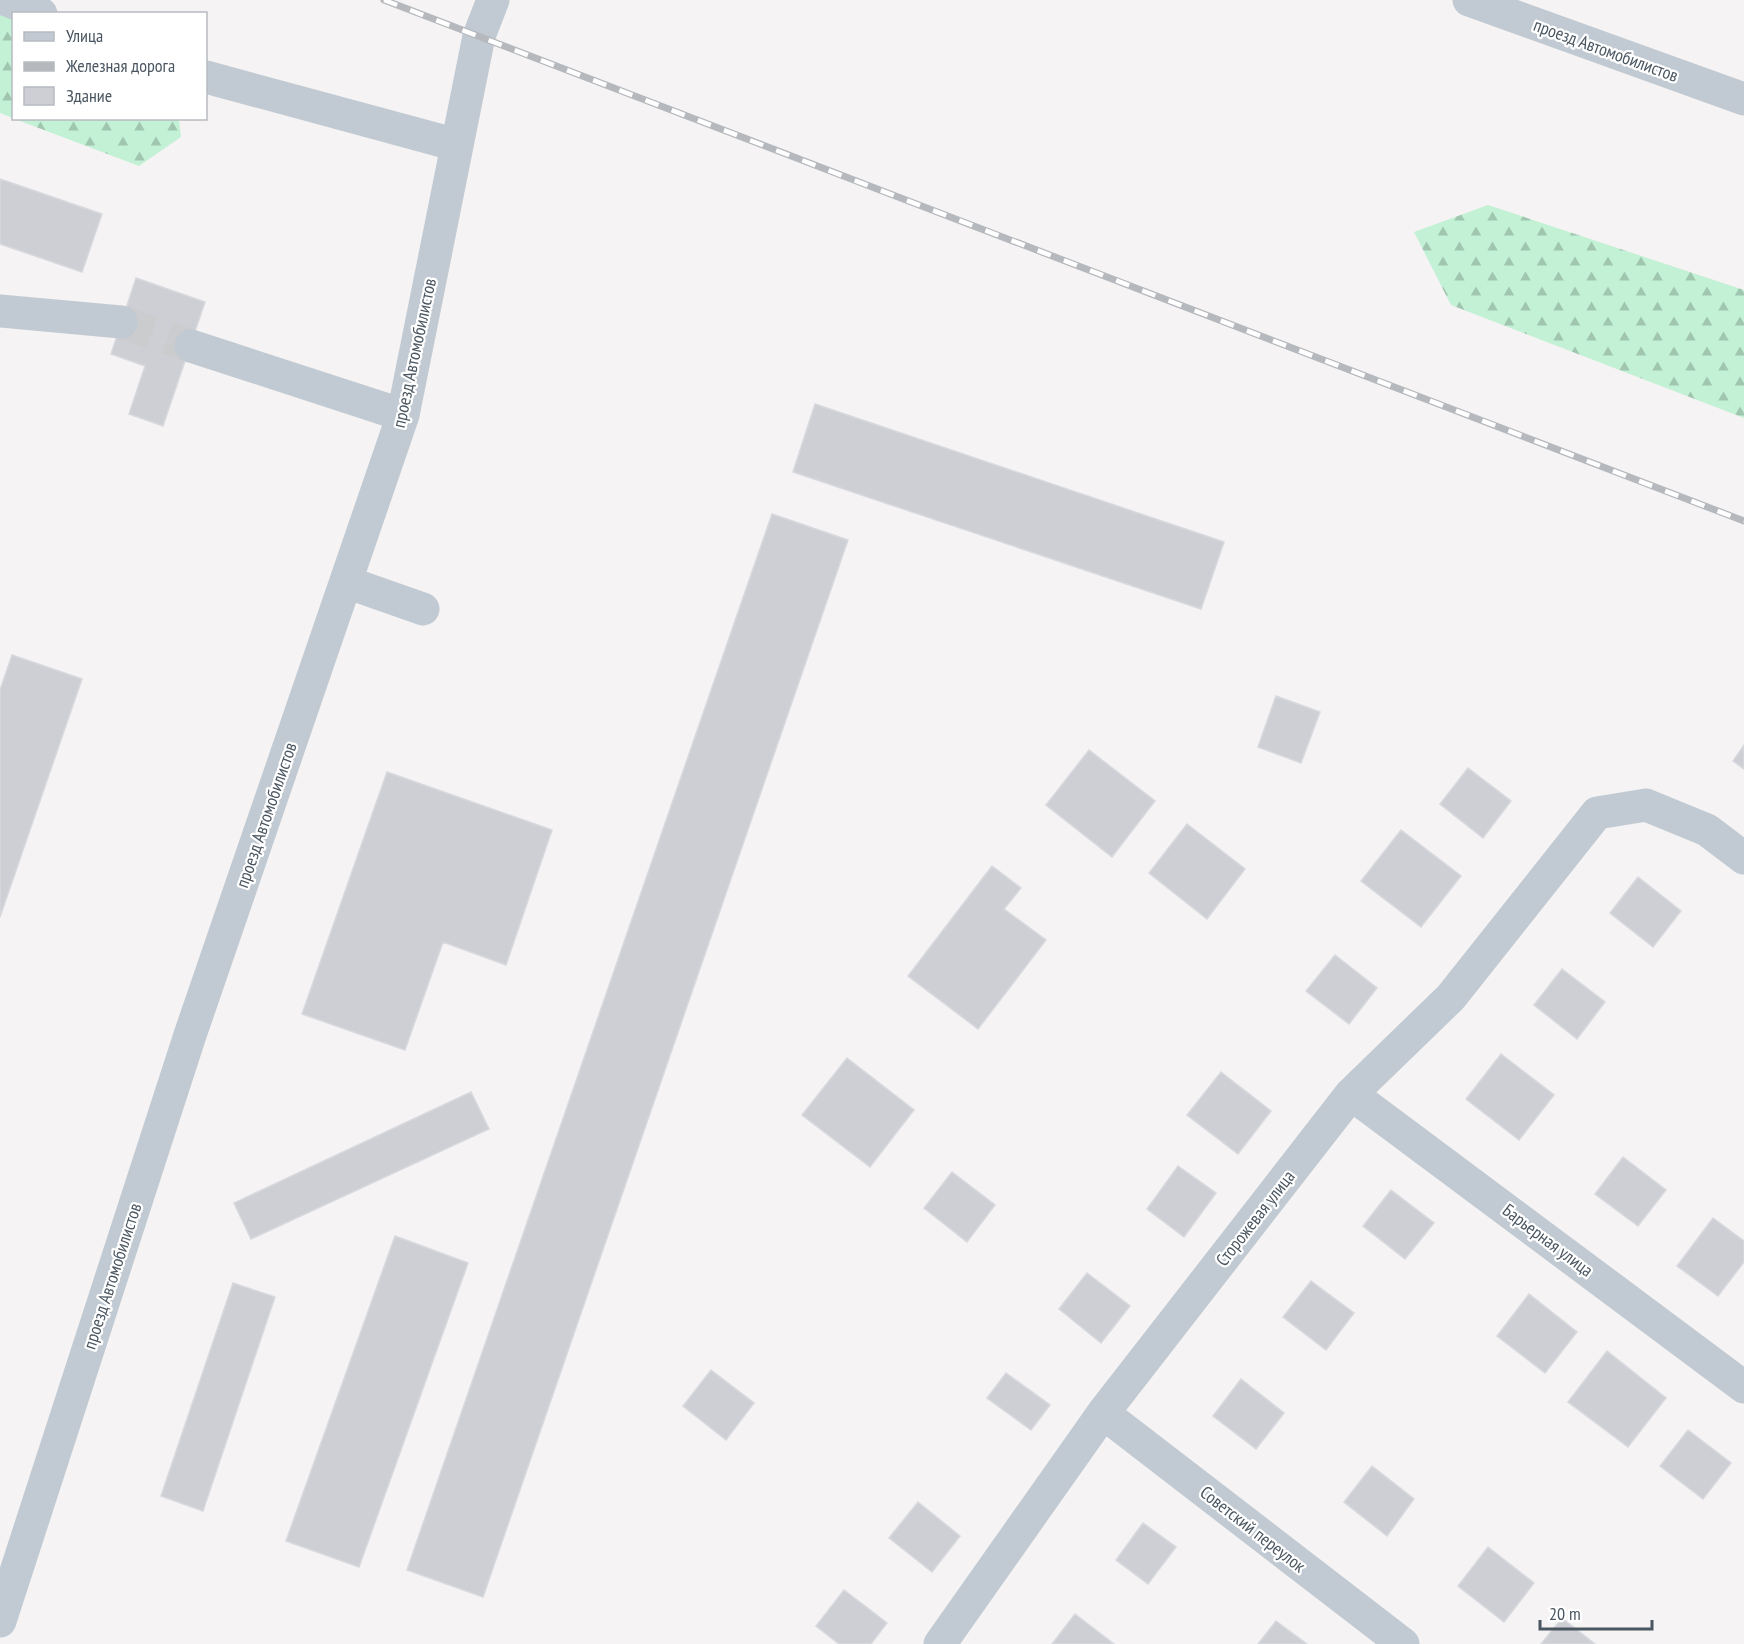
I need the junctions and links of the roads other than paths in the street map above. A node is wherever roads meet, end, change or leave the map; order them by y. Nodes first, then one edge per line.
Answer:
1 (7, 0) edge
2 (493, 0) edge
3 (1469, 0) edge
4 (36, 12) edge
5 (207, 77) edge
6 (1744, 99) edge
7 (457, 145) junction
8 (0, 311) edge
9 (121, 322) tunnel mouth
10 (191, 346) tunnel mouth
11 (403, 416) junction
12 (346, 582) junction
13 (423, 609) dead end
14 (1744, 858) edge
15 (1351, 1094) junction
16 (1744, 1387) edge
17 (1103, 1413) junction
18 (0, 1621) edge
19 (940, 1644) edge
20 (1403, 1644) edge

1 - 4 street
2 - 7 street, проезд Автомобилистов
3 - 6 street, проезд Автомобилистов
5 - 7 street
7 - 11 street, проезд Автомобилистов
8 - 9 street
10 - 11 street
11 - 12 street, проезд Автомобилистов
12 - 13 street
12 - 18 street, проезд Автомобилистов
14 - 15 street, Сторожевая улица
15 - 16 street, Барьерная улица
15 - 17 street, Сторожевая улица
17 - 19 street, Сторожевая улица
17 - 20 street, Советский переулок

